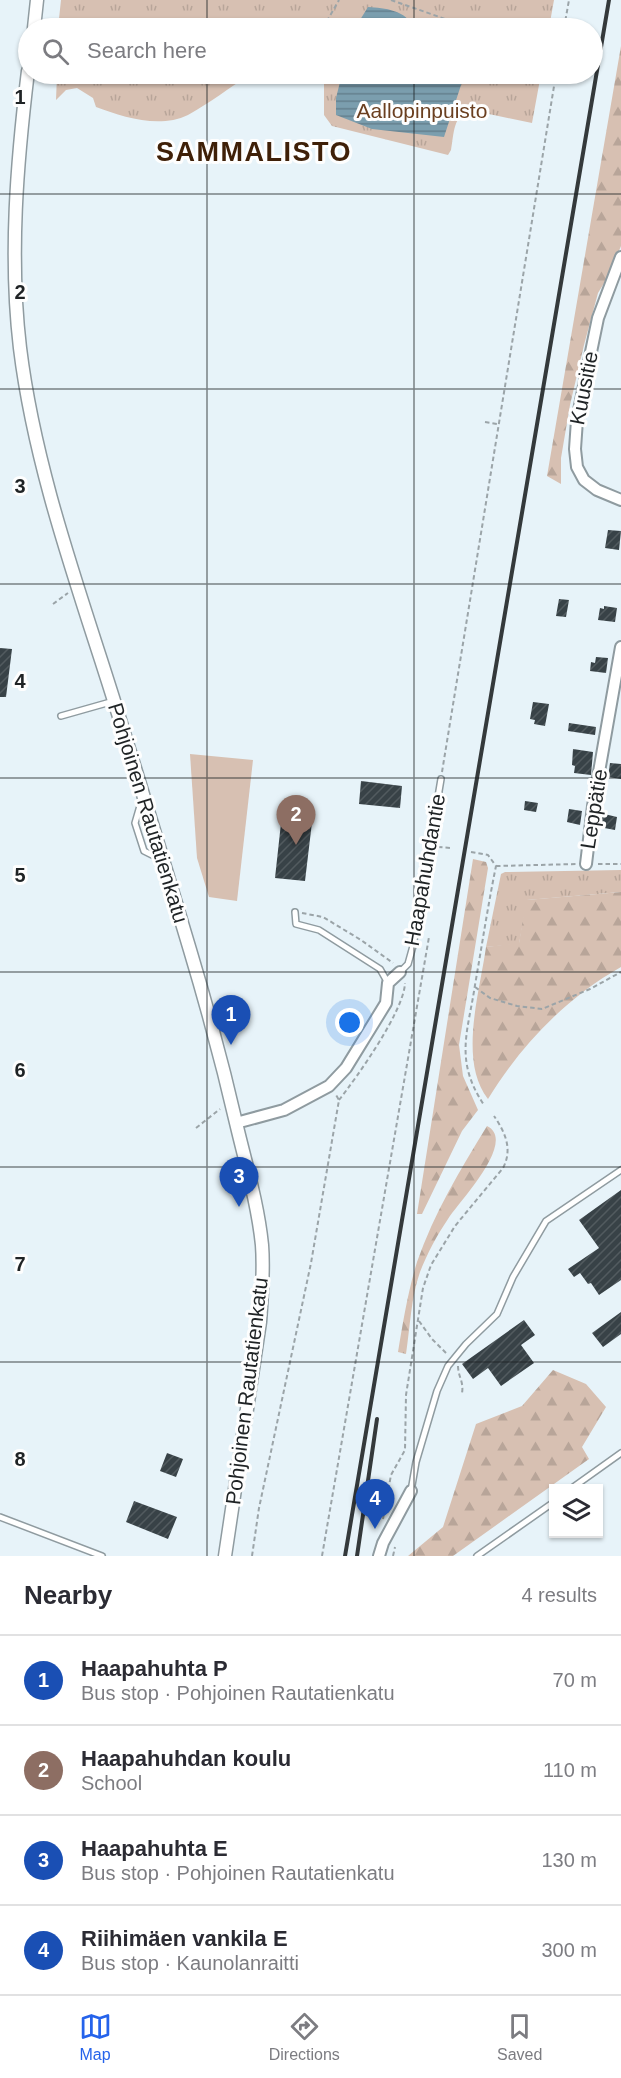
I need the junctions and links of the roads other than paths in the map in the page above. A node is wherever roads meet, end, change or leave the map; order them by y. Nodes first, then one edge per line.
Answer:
1 (37, 0) edge
2 (35, 18) edge
3 (27, 84) edge
4 (621, 257) edge
5 (621, 500) edge
6 (621, 647) edge
7 (114, 700) junction
8 (61, 716) dead end
9 (441, 778) road end
10 (586, 864) road end
11 (296, 912) road end
12 (400, 972) joint
13 (388, 983) junction
14 (237, 1123) junction
15 (621, 1170) edge
16 (619, 1455) edge
17 (621, 1464) edge
18 (578, 1484) edge
19 (411, 1491) joint
20 (549, 1506) edge
21 (0, 1517) edge
22 (102, 1556) edge
23 (225, 1556) edge
24 (379, 1556) edge
25 (477, 1556) edge

1 - 2 street
3 - 7 street, Pohjoinen Rautatienkatu
4 - 5 street, Kuusitie
6 - 10 street, Leppätie
7 - 8 lane
7 - 14 street, Pohjoinen Rautatienkatu
9 - 12 lane, Haapahuhdantie
11 - 13 lane
12 - 13 street, Haapahuhdantie
13 - 14 street
14 - 23 street, Pohjoinen Rautatienkatu
15 - 19 lane
16 - 17 lane
16 - 18 lane
19 - 24 street
20 - 25 lane
21 - 22 lane

